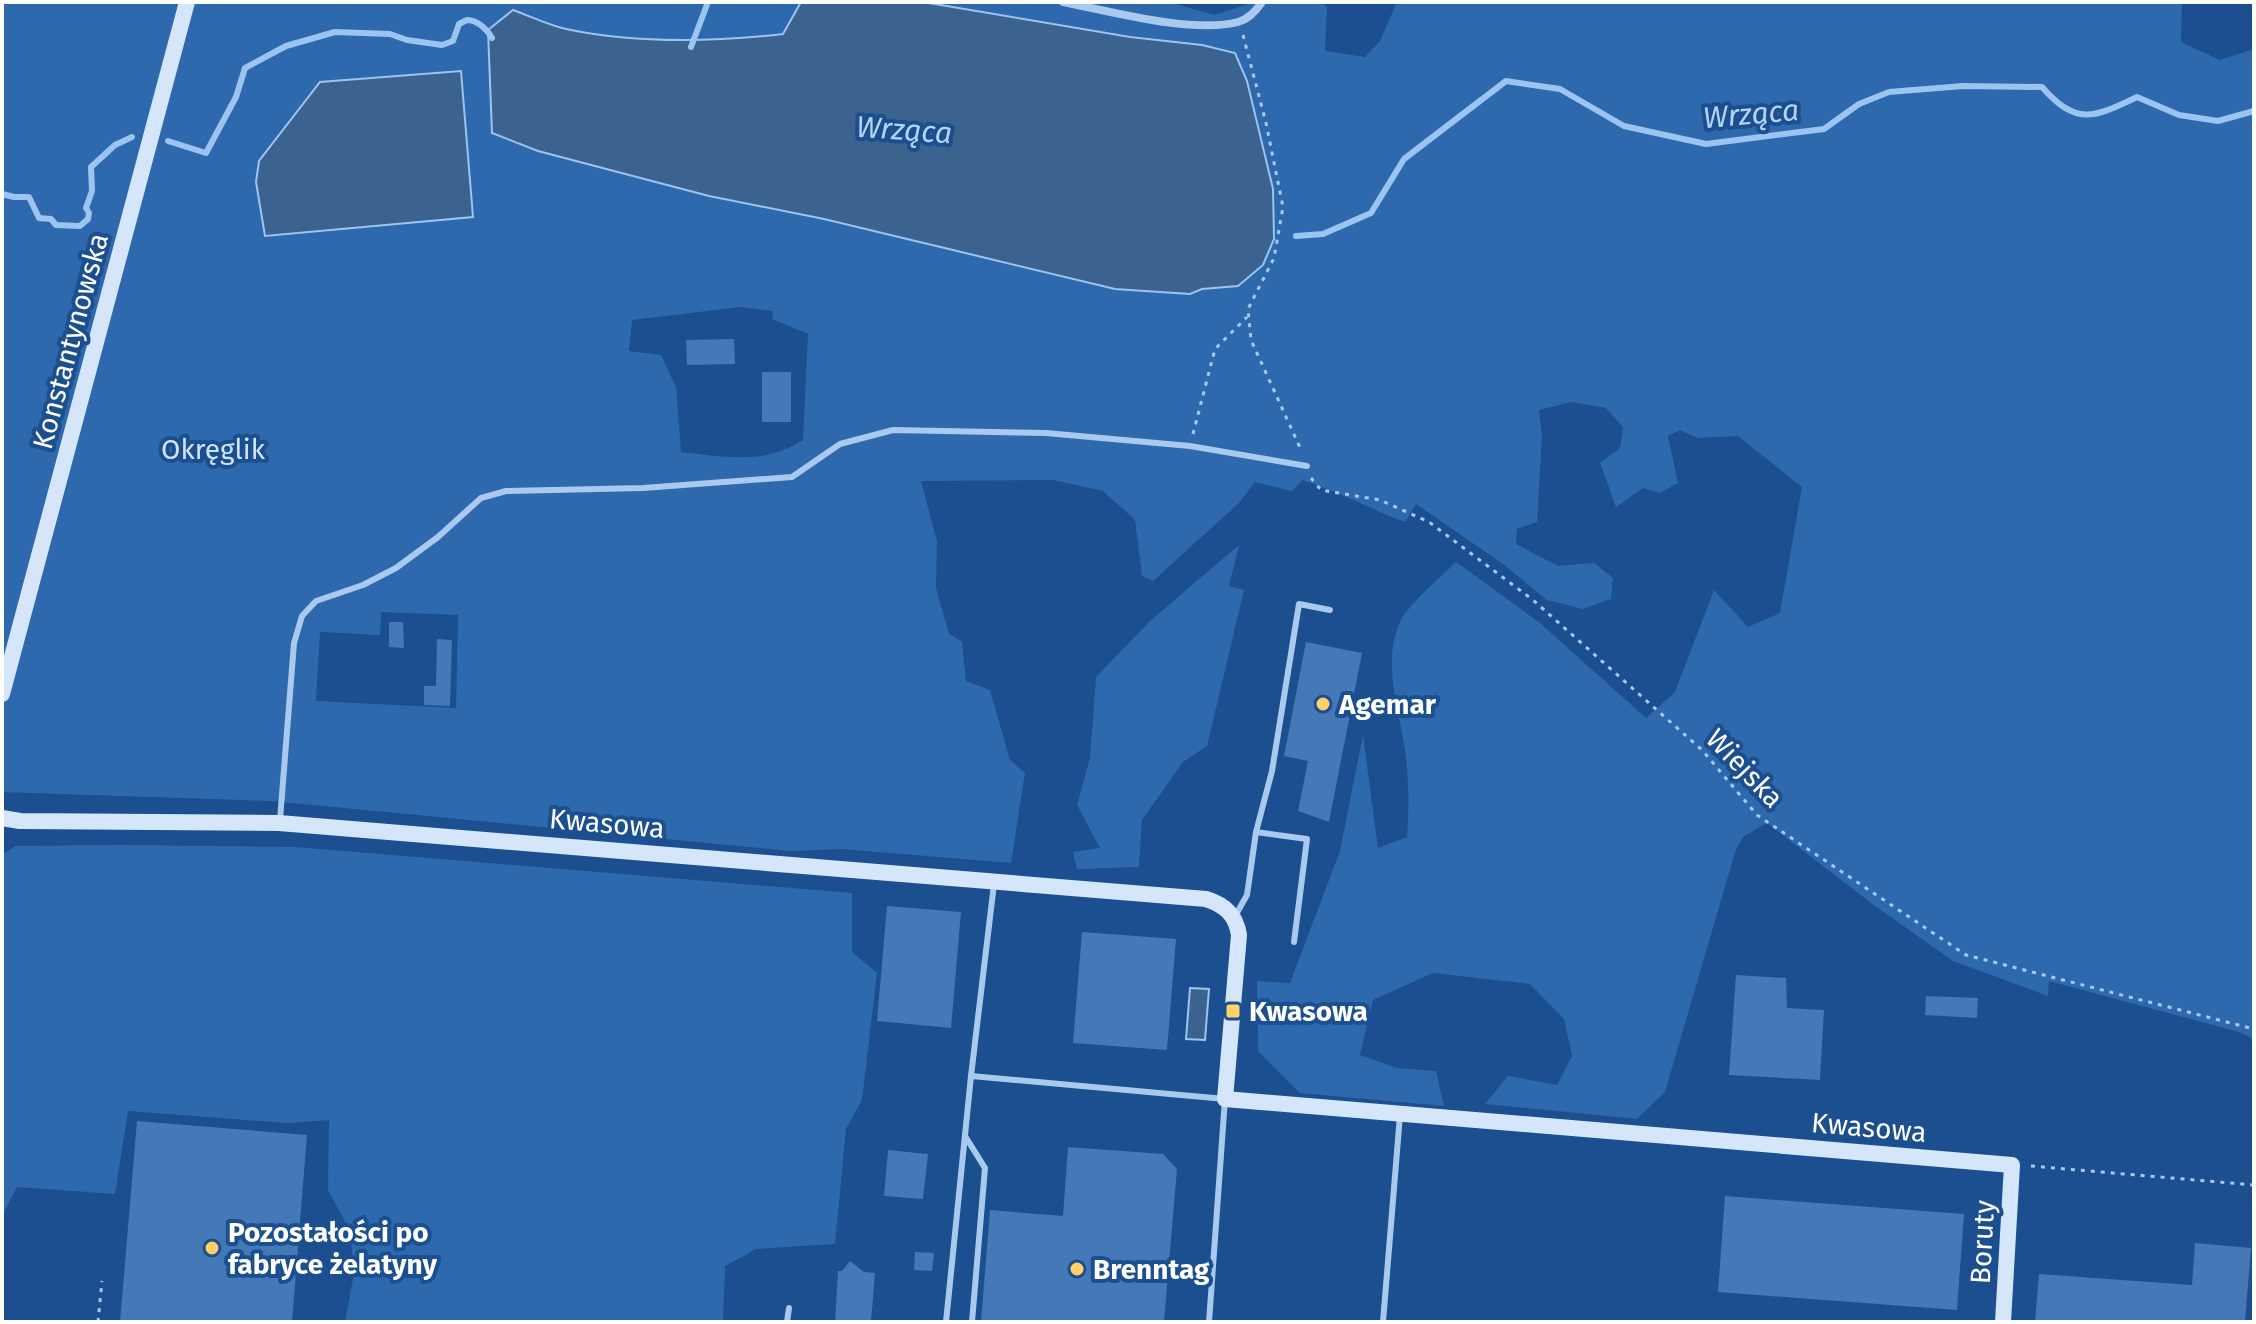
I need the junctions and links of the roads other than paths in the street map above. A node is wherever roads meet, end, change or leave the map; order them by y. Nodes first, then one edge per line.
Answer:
1 (187, 2) edge
2 (1063, 2) edge
3 (1262, 2) edge
4 (1307, 466) road end
5 (1330, 610) dead end
6 (2, 694) edge
7 (2, 818) edge
8 (279, 823) junction
9 (1256, 832) junction
10 (995, 880) junction
11 (1234, 918) junction
12 (1294, 942) dead end
13 (971, 1076) junction
14 (1225, 1099) junction
15 (1400, 1115) junction
16 (965, 1136) junction
17 (2012, 1165) joint
18 (789, 1308) dead end
19 (787, 1322) edge
20 (946, 1322) edge
21 (972, 1322) edge
22 (1209, 1322) edge
23 (1383, 1322) edge
24 (2003, 1322) edge

1 - 6 street, Konstantynowska
2 - 3 street
4 - 8 lane
5 - 9 lane
7 - 8 street, Kwasowa
8 - 10 street, Kwasowa
9 - 11 lane
9 - 12 lane
10 - 11 street, Kwasowa
10 - 13 lane
11 - 14 street
13 - 14 lane
13 - 16 lane
14 - 15 street, Kwasowa
14 - 22 lane
15 - 17 street, Kwasowa
15 - 23 lane
16 - 20 lane
16 - 21 lane
17 - 24 street, Boruty
18 - 19 lane

